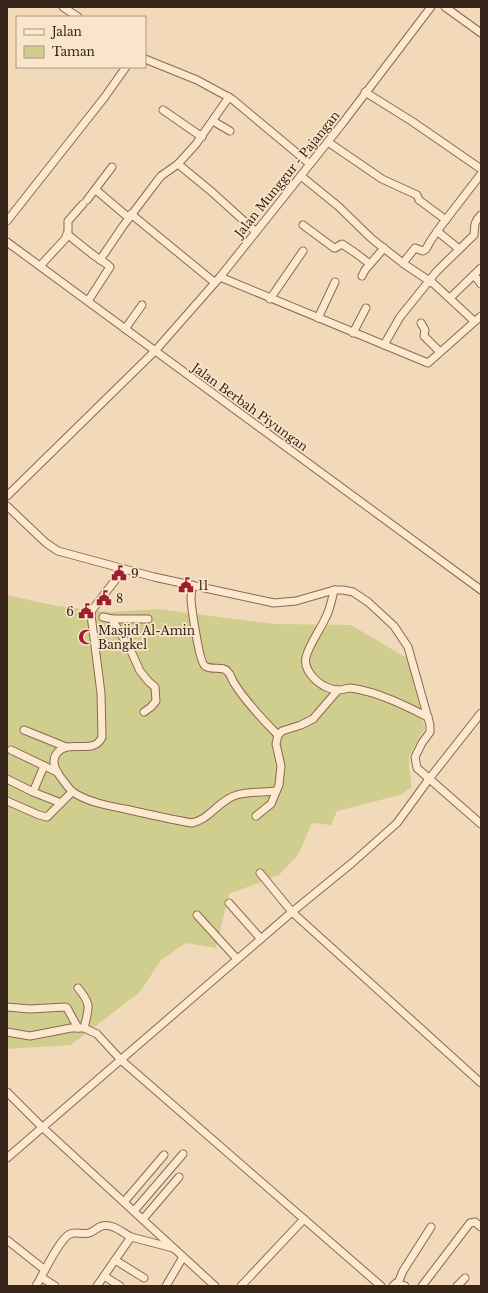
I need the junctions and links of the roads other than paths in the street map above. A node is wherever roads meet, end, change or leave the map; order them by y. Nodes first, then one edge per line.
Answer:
1 (63, 7) edge
2 (430, 7) edge
3 (445, 7) edge
4 (76, 16) edge
5 (481, 33) edge
6 (146, 59) edge
7 (125, 68) edge
8 (365, 92) junction
9 (229, 97) junction
10 (163, 110) dead end
11 (213, 121) junction
12 (230, 131) dead end
13 (202, 137) junction
14 (328, 142) junction
15 (178, 164) junction
16 (310, 164) junction
17 (112, 167) dead end
18 (481, 169) edge
19 (481, 174) edge
20 (301, 176) junction
21 (96, 190) junction
22 (481, 215) edge
23 (130, 216) junction
24 (446, 220) junction
25 (7, 221) edge
26 (303, 225) dead end
27 (255, 231) junction
28 (437, 231) junction
29 (67, 234) junction
30 (7, 242) edge
31 (384, 248) junction
32 (459, 249) junction
33 (304, 251) dead end
34 (100, 260) junction
35 (403, 263) junction
36 (370, 264) junction
37 (40, 266) junction
38 (481, 268) edge
39 (474, 275) junction
40 (362, 276) dead end
41 (217, 280) junction
42 (430, 280) junction
43 (336, 282) dead end
44 (481, 284) edge
45 (450, 298) junction
46 (270, 299) junction
47 (88, 301) junction
48 (142, 306) dead end
49 (366, 308) dead end
50 (481, 316) edge
51 (318, 318) junction
52 (474, 321) junction
53 (421, 323) dead end
54 (125, 329) junction
55 (353, 332) junction
56 (384, 346) junction
57 (155, 351) junction
58 (440, 352) junction
59 (7, 496) edge
60 (7, 506) edge
61 (124, 569) junction
62 (191, 585) junction
63 (334, 590) junction
64 (481, 590) edge
65 (103, 617) dead end
66 (112, 619) junction
67 (148, 619) dead end
68 (190, 619) dead end
69 (338, 690) junction
70 (144, 712) dead end
71 (481, 713) edge
72 (428, 717) junction
73 (24, 730) dead end
74 (278, 735) junction
75 (66, 747) junction
76 (11, 750) dead end
77 (44, 766) junction
78 (57, 772) junction
79 (7, 779) edge
80 (429, 779) junction
81 (276, 791) junction
82 (33, 792) junction
83 (72, 792) junction
84 (7, 801) edge
85 (61, 803) junction
86 (256, 816) dead end
87 (481, 824) edge
88 (260, 873) dead end
89 (229, 903) dead end
90 (292, 912) junction
91 (197, 915) dead end
92 (261, 939) junction
93 (237, 959) junction
94 (78, 988) dead end
95 (7, 1007) edge
96 (81, 1028) junction
97 (7, 1032) edge
98 (121, 1060) junction
99 (481, 1083) edge
100 (7, 1092) edge
101 (42, 1127) junction
102 (183, 1154) dead end
103 (164, 1155) dead end
104 (7, 1158) edge
105 (179, 1177) dead end
106 (124, 1202) junction
107 (134, 1211) junction
108 (143, 1219) junction
109 (304, 1219) junction
110 (431, 1227) dead end
111 (481, 1227) edge
112 (131, 1237) junction
113 (7, 1240) edge
114 (174, 1248) junction
115 (183, 1257) junction
116 (115, 1260) junction
117 (43, 1273) junction
118 (104, 1276) junction
119 (144, 1278) dead end
120 (465, 1278) dead end
121 (399, 1285) edge
122 (36, 1286) edge
123 (55, 1286) edge
124 (97, 1286) edge
125 (120, 1286) edge
126 (166, 1286) edge
127 (215, 1286) edge
128 (241, 1286) edge
129 (381, 1286) edge
130 (422, 1286) edge
131 (457, 1286) edge

1 - 4 street
2 - 8 street, Jalan Munggur - Pajangan
3 - 5 street
6 - 9 street
7 - 25 street
8 - 14 street, Jalan Munggur - Pajangan
8 - 18 street
9 - 11 street
9 - 16 street
10 - 13 street
11 - 12 street
11 - 13 street
13 - 15 street
14 - 16 street, Jalan Munggur - Pajangan
14 - 24 street
15 - 23 street
15 - 27 street
16 - 20 street, Jalan Munggur - Pajangan
17 - 21 street
19 - 24 street
20 - 27 street, Jalan Munggur - Pajangan
20 - 31 street
21 - 23 street
21 - 29 street
22 - 32 street
23 - 34 street
23 - 41 street
24 - 28 street
26 - 36 street
27 - 41 street, Jalan Munggur - Pajangan
28 - 32 street
28 - 35 street
29 - 34 street
29 - 37 street
30 - 37 street, Jalan Berbah Piyungan
31 - 35 street
31 - 36 street
32 - 42 street
33 - 46 street
34 - 47 street
35 - 42 street
36 - 40 street
37 - 47 street, Jalan Berbah Piyungan
38 - 39 street
39 - 44 street
39 - 45 street
41 - 46 street
41 - 57 street, Jalan Munggur - Pajangan
42 - 45 street
42 - 56 street
43 - 51 street
45 - 52 street
46 - 51 street
47 - 54 street, Jalan Berbah Piyungan
48 - 54 street
49 - 55 street
50 - 52 street
51 - 55 street
52 - 58 street
53 - 58 street
54 - 57 street, Jalan Berbah Piyungan
55 - 56 street
56 - 58 street
57 - 59 street, Jalan Munggur - Pajangan
57 - 64 street, Jalan Berbah Piyungan
60 - 61 street
61 - 62 street
61 - 75 street
62 - 63 street
62 - 68 street
62 - 74 street
63 - 69 street
63 - 72 street
65 - 66 street
66 - 67 street
66 - 70 street
69 - 72 street
69 - 74 street
71 - 80 street
72 - 80 street
73 - 75 street
74 - 81 street
75 - 78 street
76 - 77 street
77 - 78 street
77 - 82 street
78 - 83 street
79 - 82 street
80 - 87 street
80 - 90 street
81 - 83 street
81 - 86 street
82 - 85 street
83 - 85 street
84 - 85 street
88 - 90 street
89 - 92 street
90 - 92 street
90 - 99 street
91 - 93 street
92 - 93 street
93 - 98 street
94 - 96 street
95 - 96 street
96 - 97 street
96 - 98 street
98 - 101 street
98 - 109 street
100 - 101 street
101 - 104 street
101 - 106 street
102 - 107 street
103 - 106 street
105 - 108 street
106 - 107 street
107 - 108 street
108 - 114 street
109 - 128 street
109 - 129 street
110 - 121 street
111 - 130 street
112 - 114 street
112 - 116 street
112 - 117 street
113 - 117 street
114 - 115 street
115 - 126 street
115 - 127 street
116 - 118 street
116 - 119 street
117 - 122 street
117 - 123 street
118 - 124 street
118 - 125 street
120 - 131 street

